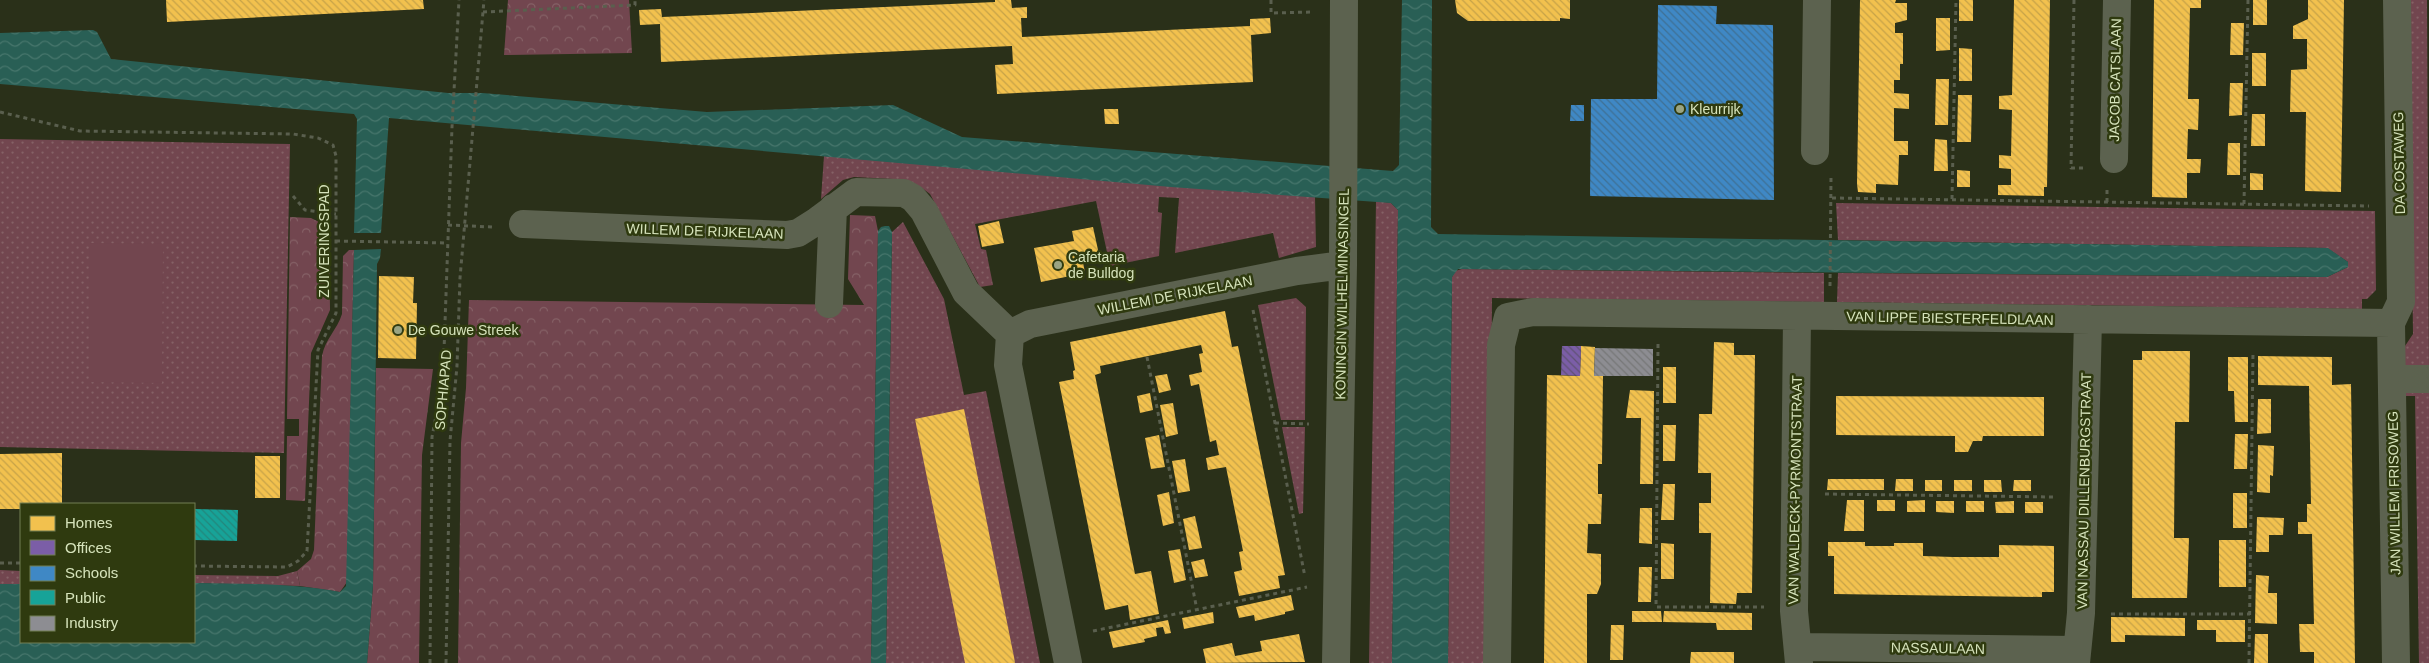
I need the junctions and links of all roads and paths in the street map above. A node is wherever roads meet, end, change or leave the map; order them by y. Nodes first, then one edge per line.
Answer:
1 (459, 0) edge
2 (484, 0) edge
3 (635, 0) edge
4 (1271, 0) edge
5 (1817, 0) edge
6 (1956, 0) edge
7 (2074, 0) edge
8 (2117, 0) edge
9 (2248, 0) edge
10 (2397, 0) edge
11 (1332, 6) edge
12 (483, 12) junction
13 (0, 112) edge
14 (1815, 151) joint
15 (2102, 164) joint
16 (294, 196) dead end
17 (1832, 198) junction
18 (1952, 199) junction
19 (2244, 204) junction
20 (2400, 207) junction
21 (833, 208) junction
22 (336, 214) junction
23 (523, 224) joint
24 (448, 225) junction
25 (464, 226) junction
26 (336, 241) junction
27 (447, 243) junction
28 (1343, 265) junction
29 (1247, 280) junction
30 (1830, 282) dead end
31 (829, 304) dead end
32 (1659, 314) junction
33 (1797, 316) junction
34 (2088, 319) junction
35 (2254, 321) junction
36 (2392, 323) junction
37 (1010, 334) junction
38 (1147, 357) dead end
39 (2413, 379) edge
40 (1795, 494) junction
41 (2084, 497) junction
42 (0, 563) edge
43 (20, 563) edge
44 (195, 566) edge
45 (1307, 587) junction
46 (1338, 588) junction
47 (1794, 607) junction
48 (1197, 610) junction
49 (2081, 613) junction
50 (2250, 614) junction
51 (1065, 650) edge
52 (1799, 655) edge
53 (2076, 656) edge
54 (430, 663) edge
55 (446, 663) edge
56 (1336, 663) edge
57 (1497, 663) edge
58 (2249, 663) edge
59 (2396, 663) edge

1 - 24 path, SOPHIAPAD
2 - 12 path, SOPHIAPAD
3 - 12 path
4 - 11 path
5 - 14 street
6 - 18 path
7 - 15 path
8 - 15 street, JACOB CATSLAAN
9 - 19 path
10 - 20 street, DA COSTAWEG
11 - 28 street, KONINGIN WILHELMINASINGEL
12 - 25 path, SOPHIAPAD
13 - 22 path, ZUIVERINGSPAD
14 - 17 path
16 - 22 path
17 - 18 path
17 - 30 path
18 - 19 path
19 - 20 path
20 - 36 street, DA COSTAWEG
21 - 23 street, WILLEM DE RIJKELAAN
21 - 31 street
21 - 37 street, WILLEM DE RIJKELAAN
22 - 26 path, ZUIVERINGSPAD
23 - 25 path
24 - 25 path
24 - 27 path, SOPHIAPAD
25 - 55 path, SOPHIAPAD
26 - 27 path
26 - 44 path, ZUIVERINGSPAD
27 - 54 path, SOPHIAPAD
28 - 29 street, WILLEM DE RIJKELAAN
28 - 46 street, KONINGIN WILHELMINASINGEL
29 - 37 street, WILLEM DE RIJKELAAN
29 - 45 path
32 - 33 street, VAN LIPPE BIESTERFELDLAAN
32 - 47 path
32 - 57 street, VAN LIPPE BIESTERFELDLAAN
33 - 34 street, VAN LIPPE BIESTERFELDLAAN
33 - 40 street, VAN WALDECK-PYRMONTSTRAAT
34 - 35 street, VAN LIPPE BIESTERFELDLAAN
34 - 41 street, VAN NASSAU DILLENBURGSTRAAT
35 - 36 street, VAN LIPPE BIESTERFELDLAAN
35 - 50 path
36 - 39 street, JAN WILLEM FRISOWEG
37 - 51 street
38 - 48 path
39 - 59 street, JAN WILLEM FRISOWEG
40 - 41 path
40 - 47 street, VAN WALDECK-PYRMONTSTRAAT
41 - 49 street, VAN NASSAU DILLENBURGSTRAAT
42 - 43 path
45 - 46 path
45 - 48 path
46 - 56 street, KONINGIN WILHELMINASINGEL
47 - 52 street, VAN WALDECK-PYRMONTSTRAAT
48 - 51 path
49 - 50 path
49 - 53 street, VAN NASSAU DILLENBURGSTRAAT
50 - 58 path
52 - 53 street, NASSAULAAN

